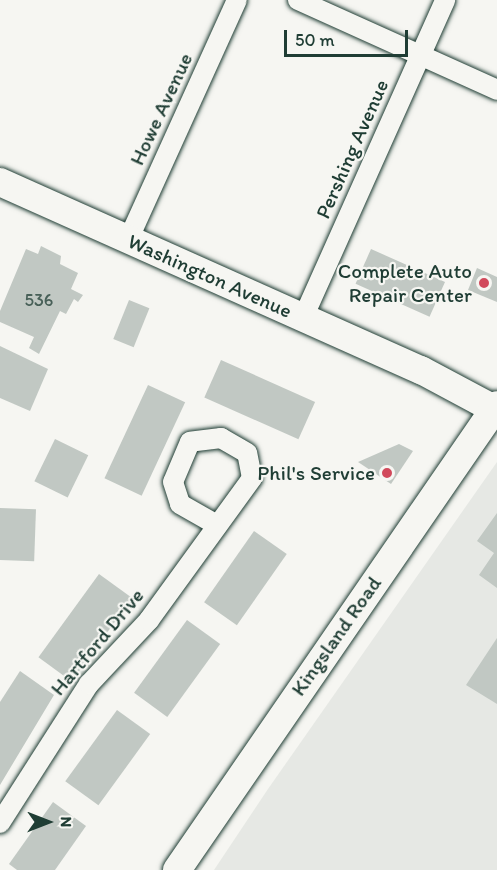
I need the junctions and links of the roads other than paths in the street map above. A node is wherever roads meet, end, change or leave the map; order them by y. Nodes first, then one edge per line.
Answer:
1 (237, 0) edge
2 (298, 0) edge
3 (445, 0) edge
4 (420, 55) junction
5 (497, 90) edge
6 (0, 182) edge
7 (129, 238) junction
8 (303, 318) junction
9 (496, 407) edge
10 (217, 525) junction
11 (1, 820) edge
12 (177, 870) edge

1 - 7 street, Howe Avenue
2 - 4 street
3 - 4 street, Pershing Avenue
4 - 5 street
4 - 8 street, Pershing Avenue
6 - 7 street, Washington Avenue
7 - 8 street, Washington Avenue
8 - 9 street, Washington Avenue
9 - 12 street, Kingsland Road
10 - 10 street
10 - 11 street, Hartford Drive

